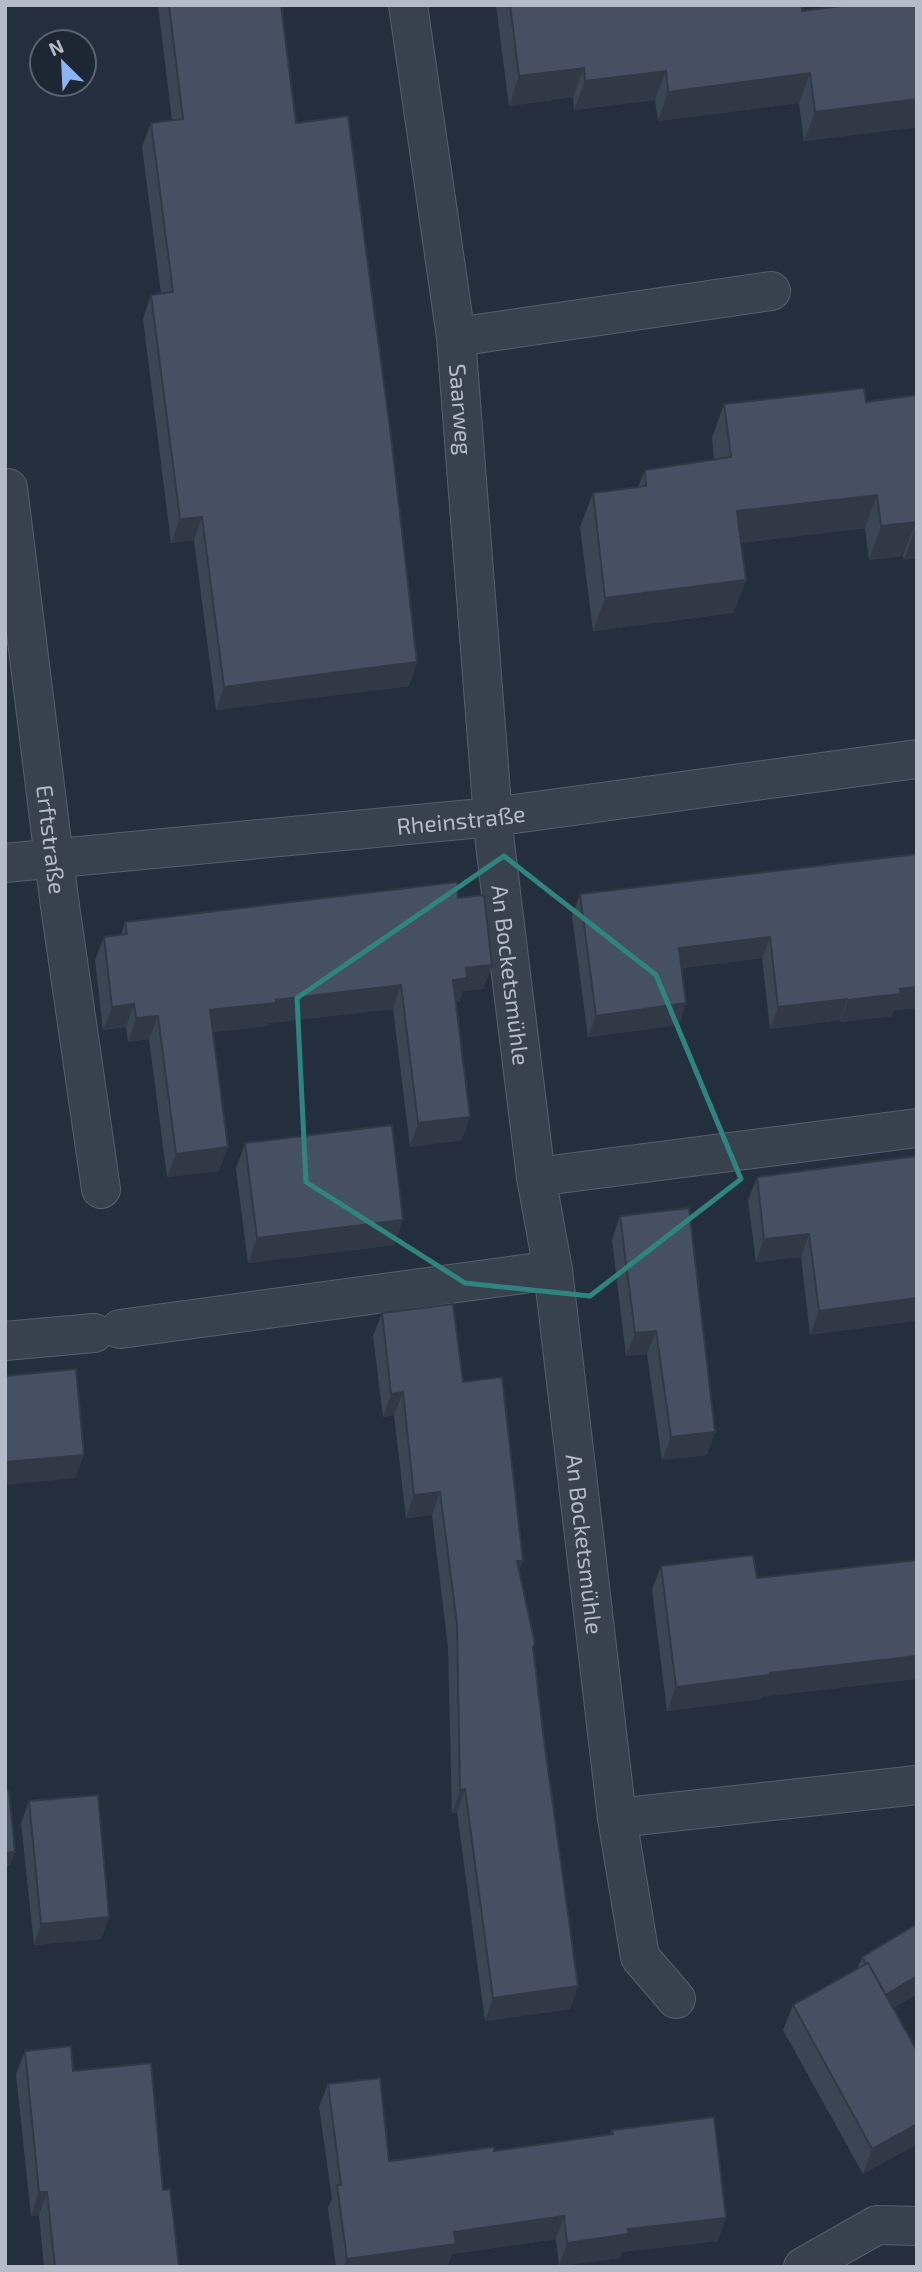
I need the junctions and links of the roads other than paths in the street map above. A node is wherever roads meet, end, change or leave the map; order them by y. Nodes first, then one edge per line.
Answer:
1 (408, 5) edge
2 (771, 291) dead end
3 (456, 337) junction
4 (8, 488) dead end
5 (917, 759) edge
6 (492, 817) junction
7 (54, 859) junction
8 (5, 863) edge
9 (917, 1128) edge
10 (536, 1177) junction
11 (101, 1189) dead end
12 (553, 1270) junction
13 (5, 1342) edge
14 (917, 1785) edge
15 (617, 1818) junction
16 (676, 1998) dead end
17 (917, 2225) edge
18 (803, 2267) edge

1 - 3 street, Saarweg
2 - 3 street
3 - 6 street, Saarweg
4 - 7 street, Erftstraße
5 - 6 street, Rheinstraße
6 - 7 street, Rheinstraße
6 - 10 street, An Bocketsmühle
7 - 8 street, Rheinstraße
7 - 11 street, Erftstraße
9 - 10 street
10 - 12 street, An Bocketsmühle
12 - 13 street
12 - 15 street, An Bocketsmühle
14 - 15 street
15 - 16 street, An Bocketsmühle
17 - 18 street

